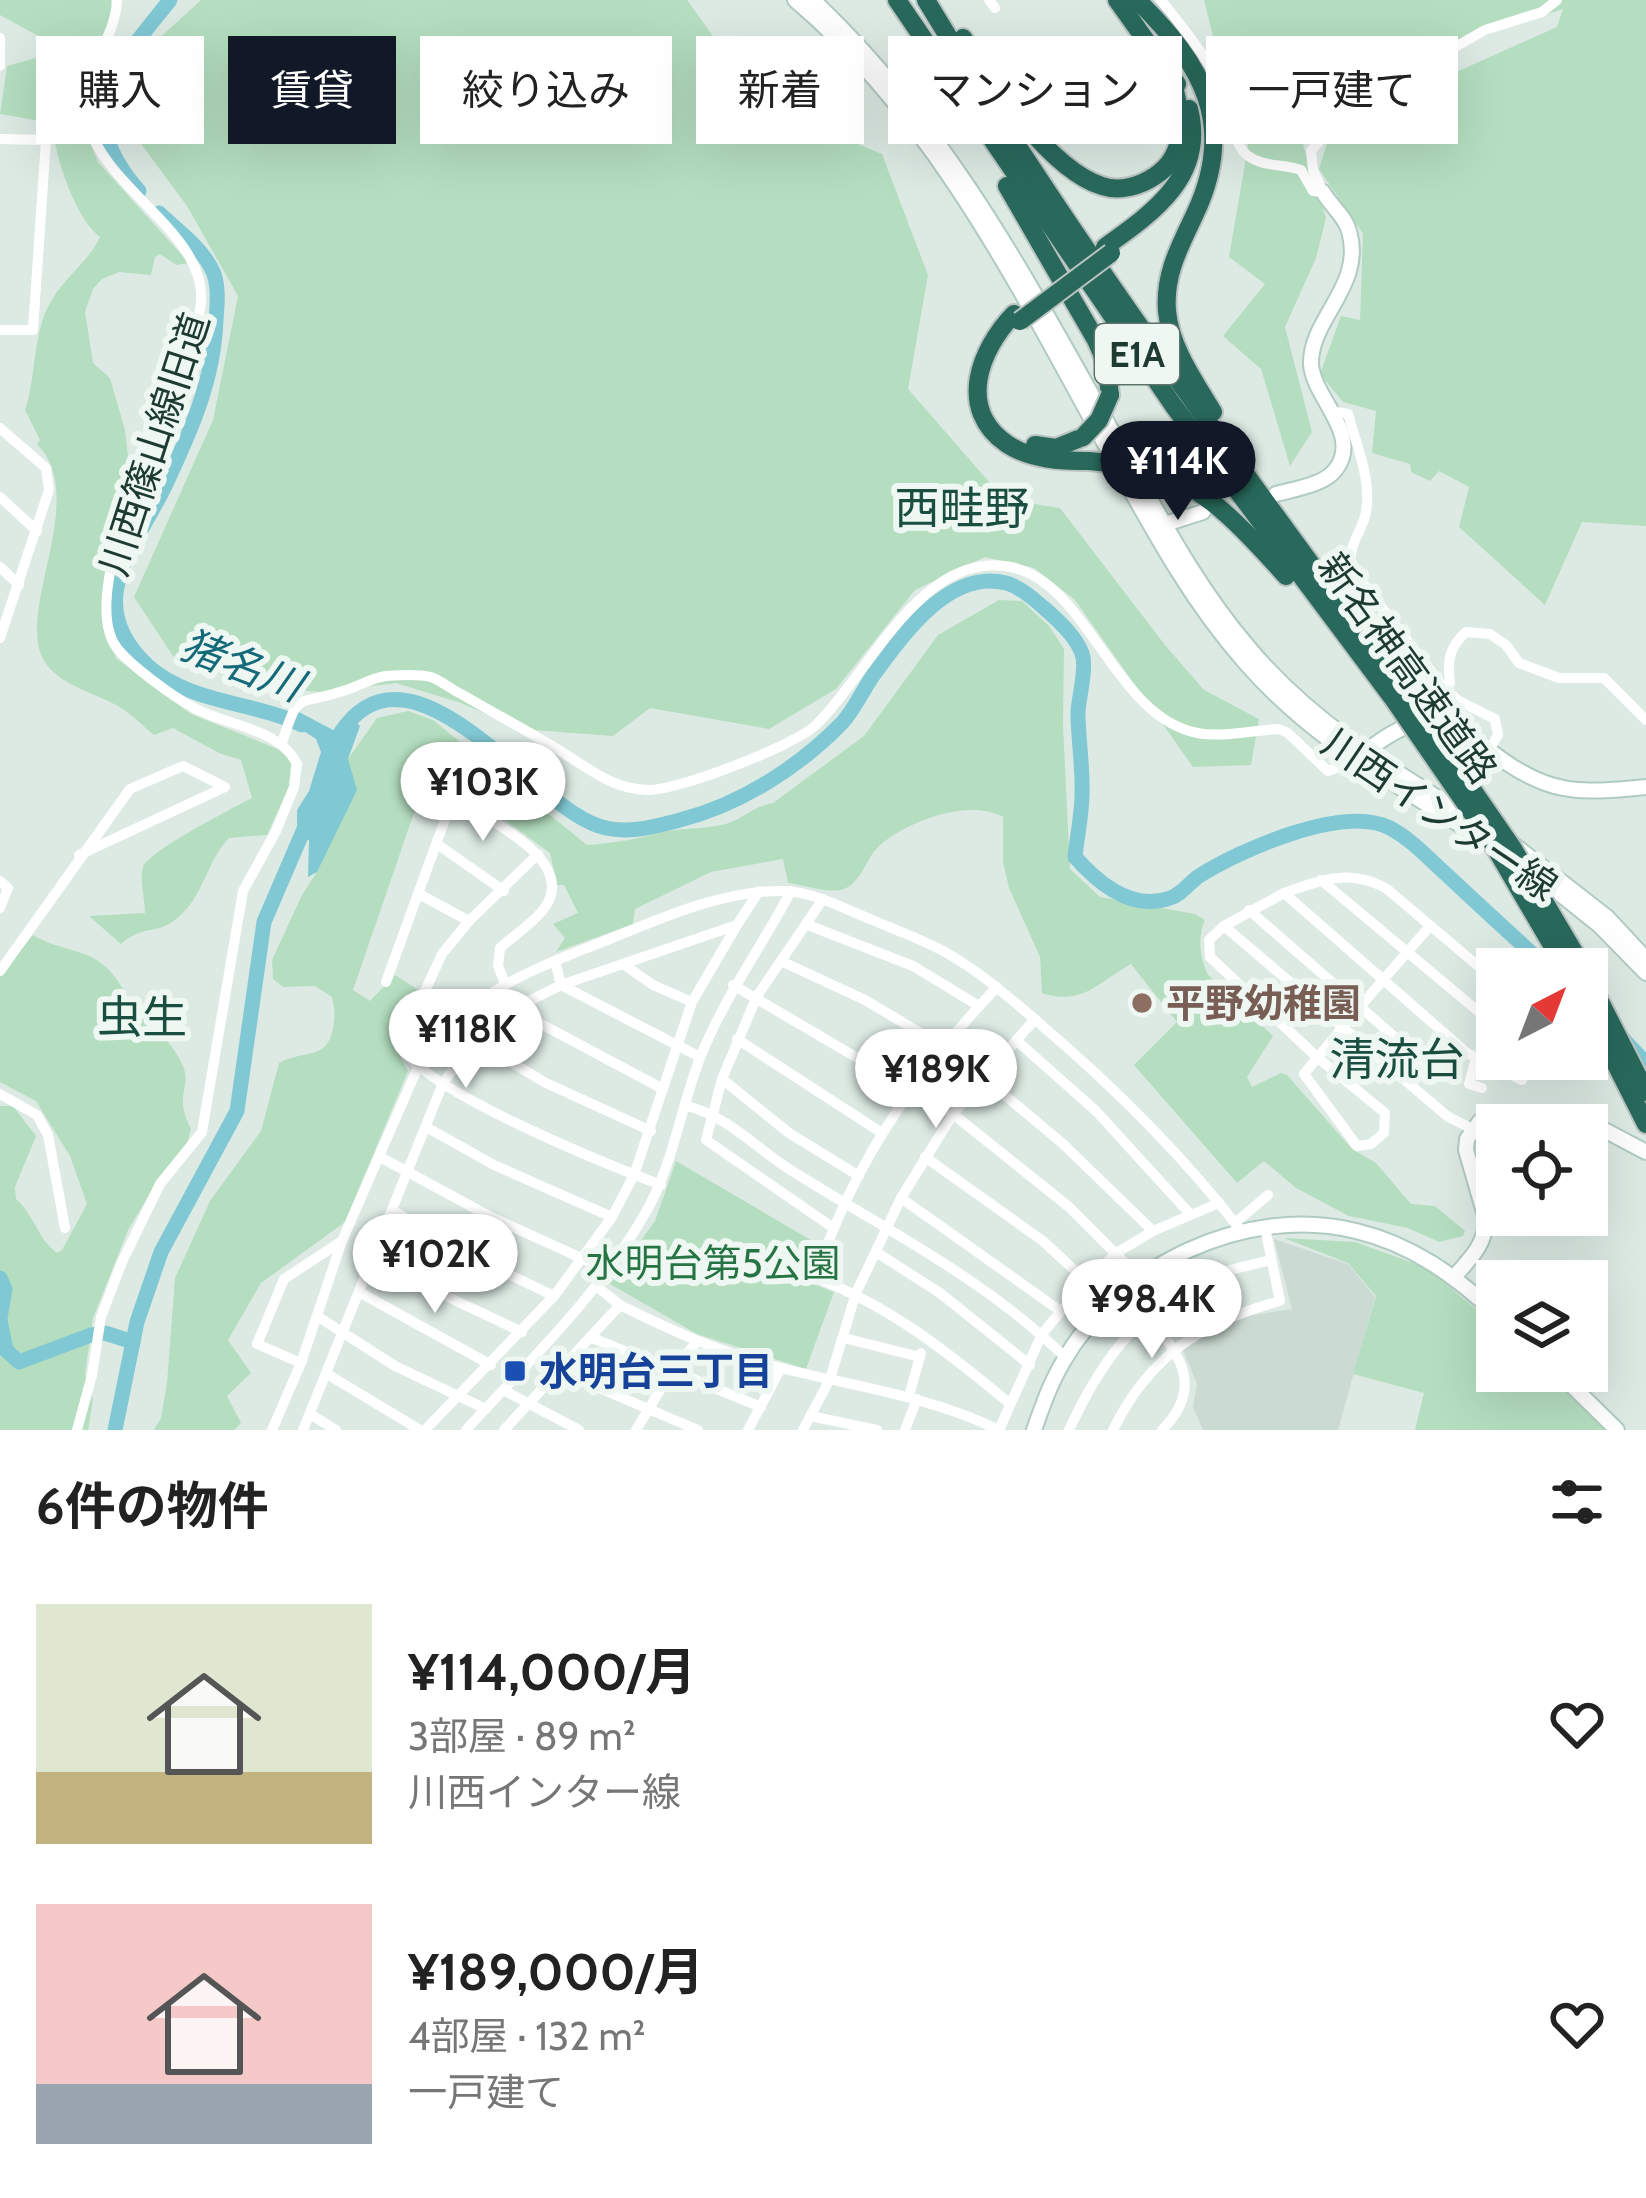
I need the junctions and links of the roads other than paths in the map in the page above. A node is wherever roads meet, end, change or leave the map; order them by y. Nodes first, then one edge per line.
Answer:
1 (117, 0) edge
2 (795, 0) edge
3 (813, 0) edge
4 (897, 0) edge
5 (926, 0) edge
6 (939, 0) edge
7 (1117, 0) edge
8 (1137, 0) edge
9 (1161, 0) edge
10 (1557, 0) edge
11 (921, 36) edge
12 (962, 36) edge
13 (1143, 36) edge
14 (1168, 36) edge
15 (0, 38) edge
16 (1182, 56) edge
17 (1182, 63) edge
18 (0, 66) edge
19 (1182, 97) edge
20 (0, 139) edge
21 (980, 144) edge
22 (993, 144) edge
23 (1045, 144) edge
24 (1178, 144) edge
25 (1323, 191) junction
26 (1108, 250) junction
27 (1017, 318) junction
28 (0, 331) edge
29 (1331, 411) junction
30 (0, 428) edge
31 (1256, 488) junction
32 (1276, 494) dead end
33 (0, 497) edge
34 (1203, 512) dead end
35 (1159, 527) junction
36 (37, 531) junction
37 (0, 567) edge
38 (19, 585) junction
39 (1, 636) edge
40 (1445, 689) junction
41 (1396, 698) junction
42 (1646, 720) edge
43 (283, 739) junction
44 (1490, 748) junction
45 (1359, 757) junction
46 (1646, 787) edge
47 (437, 844) junction
48 (538, 854) junction
49 (80, 856) junction
50 (1321, 880) junction
51 (0, 881) edge
52 (504, 891) junction
53 (759, 891) junction
54 (791, 891) junction
55 (1284, 893) junction
56 (418, 894) junction
57 (823, 899) junction
58 (0, 908) edge
59 (1249, 910) junction
60 (469, 922) junction
61 (737, 925) junction
62 (808, 925) junction
63 (1224, 926) junction
64 (1430, 926) junction
65 (1554, 948) edge
66 (1571, 948) edge
67 (1407, 952) junction
68 (1646, 958) edge
69 (555, 961) junction
70 (781, 961) junction
71 (623, 964) junction
72 (1476, 964) edge
73 (0, 971) edge
74 (1646, 973) edge
75 (1383, 979) junction
76 (386, 982) dead end
77 (504, 982) junction
78 (561, 985) junction
79 (734, 985) junction
80 (997, 987) junction
81 (757, 996) junction
82 (692, 1003) junction
83 (979, 1006) junction
84 (1358, 1007) junction
85 (514, 1009) junction
86 (1476, 1010) edge
87 (1608, 1017) edge
88 (1035, 1019) junction
89 (1341, 1028) junction
90 (737, 1039) junction
91 (1450, 1039) junction
92 (475, 1040) junction
93 (1016, 1040) junction
94 (676, 1046) junction
95 (944, 1047) junction
96 (1608, 1049) edge
97 (700, 1057) junction
98 (1318, 1058) junction
99 (1476, 1058) joint
100 (418, 1067) junction
101 (983, 1077) junction
102 (722, 1079) junction
103 (443, 1083) junction
104 (1482, 1088) dead end
105 (663, 1089) junction
106 (912, 1091) junction
107 (1646, 1092) edge
108 (0, 1094) edge
109 (687, 1106) junction
110 (712, 1112) junction
111 (953, 1114) junction
112 (1646, 1124) edge
113 (426, 1127) junction
114 (1472, 1129) junction
115 (651, 1131) junction
116 (882, 1133) junction
117 (1646, 1152) edge
118 (925, 1156) junction
119 (382, 1158) junction
120 (407, 1172) junction
121 (634, 1175) junction
122 (859, 1176) junction
123 (661, 1185) junction
124 (1268, 1195) dead end
125 (901, 1198) junction
126 (845, 1203) junction
127 (1219, 1203) junction
128 (392, 1210) junction
129 (1190, 1214) junction
130 (613, 1217) junction
131 (887, 1226) junction
132 (832, 1227) junction
133 (1238, 1227) junction
134 (65, 1228) dead end
135 (1264, 1228) junction
136 (1153, 1231) junction
137 (342, 1241) junction
138 (375, 1252) junction
139 (876, 1252) junction
140 (1118, 1252) junction
141 (582, 1259) junction
142 (1271, 1260) junction
143 (610, 1271) junction
144 (1454, 1277) junction
145 (1140, 1278) junction
146 (1086, 1281) junction
147 (597, 1287) junction
148 (1126, 1291) junction
149 (359, 1292) junction
150 (856, 1293) junction
151 (554, 1296) junction
152 (1476, 1296) edge
153 (620, 1305) junction
154 (1059, 1310) junction
155 (316, 1316) junction
156 (1147, 1318) junction
157 (522, 1332) junction
158 (343, 1334) junction
159 (1042, 1334) junction
160 (590, 1337) junction
161 (926, 1337) junction
162 (844, 1338) junction
163 (696, 1343) junction
164 (1172, 1349) junction
165 (920, 1357) junction
166 (1065, 1358) junction
167 (301, 1363) junction
168 (491, 1365) junction
169 (1030, 1365) junction
170 (781, 1368) junction
171 (559, 1370) junction
172 (671, 1372) junction
173 (327, 1374) junction
174 (830, 1379) junction
175 (503, 1390) junction
176 (1578, 1392) edge
177 (457, 1397) junction
178 (913, 1398) junction
179 (529, 1403) junction
180 (1009, 1403) junction
181 (760, 1407) junction
182 (486, 1409) junction
183 (650, 1411) junction
184 (310, 1414) junction
185 (809, 1417) junction
186 (77, 1430) edge
187 (272, 1430) edge
188 (303, 1430) edge
189 (336, 1430) edge
190 (423, 1430) edge
191 (466, 1430) edge
192 (504, 1430) edge
193 (579, 1430) edge
194 (636, 1430) edge
195 (698, 1430) edge
196 (748, 1430) edge
197 (803, 1430) edge
198 (877, 1430) edge
199 (905, 1430) edge
200 (1034, 1430) edge
201 (1069, 1430) edge
202 (1113, 1430) edge
203 (1162, 1430) edge
204 (1617, 1430) edge

1 - 43 street, 川西篠山線旧道
2 - 35 main road, 川西インター線
3 - 35 main road, 川西インター線
4 - 11 highway, 新名神高速道路 / E1A
5 - 31 highway, 新名神高速道路 / E1A
6 - 12 highway
7 - 13 highway
8 - 14 highway
9 - 25 street
10 - 25 street
15 - 18 street
16 - 31 highway
17 - 26 highway
19 - 26 highway
20 - 28 street
21 - 27 highway, bridge
22 - 41 highway, 新名神高速道路 / E1A
23 - 24 highway
25 - 29 main road
26 - 27 highway, bridge
27 - 41 highway, bridge
29 - 32 main road
29 - 40 street
30 - 36 street
31 - 41 highway, 新名神高速道路 / E1A
33 - 36 street
34 - 35 main road
35 - 45 main road, 川西インター線
36 - 38 street
37 - 38 street
38 - 39 street
40 - 42 street
40 - 44 street
41 - 65 highway, 新名神高速道路, bridge
41 - 66 highway, 新名神高速道路 / E1A, bridge
43 - 45 street
43 - 186 street
44 - 45 main road
44 - 46 main road
45 - 68 main road, 川西インター線
45 - 74 main road, 川西インター線
47 - 48 street
47 - 52 street
47 - 56 street
48 - 52 street
48 - 77 street
49 - 49 street
49 - 73 street
50 - 55 street
50 - 64 street
50 - 67 street
51 - 58 street
52 - 60 street
53 - 54 street
53 - 61 street
53 - 69 street
54 - 57 street
54 - 79 street
55 - 59 street
55 - 75 street
56 - 60 street
56 - 76 street
57 - 62 street
57 - 80 street
59 - 63 street
59 - 84 street
60 - 100 street
61 - 71 street
61 - 82 street
62 - 70 street
62 - 83 street
63 - 89 street
63 - 98 street
64 - 67 street
64 - 72 street
67 - 75 street
67 - 86 street
69 - 77 street
69 - 78 street
70 - 81 street
70 - 95 street
71 - 78 street
71 - 82 street
75 - 84 street
75 - 91 street
77 - 100 street
78 - 85 street
78 - 94 street
79 - 81 street
79 - 97 street
80 - 83 street
80 - 88 street
81 - 90 street
81 - 106 street
82 - 94 street
83 - 95 street
84 - 89 street
84 - 91 street
85 - 92 street
85 - 105 street
87 - 107 highway, 新名神高速道路 / E1A
88 - 93 street
88 - 127 street
89 - 98 street
89 - 114 street
90 - 102 street
90 - 116 street
91 - 99 street
92 - 103 street
92 - 115 street
93 - 101 street
93 - 129 street
94 - 97 street
94 - 105 street
95 - 106 street
96 - 112 highway
97 - 109 street
98 - 98 street
99 - 104 street
100 - 103 street
100 - 119 street
101 - 111 street
101 - 136 street
102 - 110 street
102 - 122 street
103 - 113 street
103 - 121 street
105 - 115 street
106 - 111 street
106 - 116 street
108 - 134 street
109 - 110 street
109 - 123 street
110 - 126 street
110 - 132 street
111 - 118 street
111 - 140 street
113 - 120 street
113 - 130 street
114 - 117 main road
114 - 144 main road
115 - 121 street
116 - 122 street
118 - 125 street
118 - 146 street
119 - 120 street
119 - 137 street
120 - 128 street
120 - 141 street
121 - 123 street
121 - 130 street
122 - 126 street
123 - 143 street
124 - 133 street
125 - 131 street
125 - 154 street
126 - 131 street
126 - 132 street
127 - 129 street
127 - 133 street
128 - 138 street
128 - 151 street
129 - 136 street
130 - 141 street
131 - 139 street
131 - 159 street
132 - 150 street
133 - 135 main road
133 - 145 main road
135 - 142 street
135 - 144 main road
136 - 140 street
137 - 155 street
137 - 167 street
138 - 149 street
138 - 157 street
139 - 150 street
139 - 169 street
140 - 145 street
140 - 146 street
141 - 143 street
141 - 151 street
142 - 156 street
142 - 164 street
143 - 147 street
144 - 152 main road
145 - 148 main road
146 - 154 street
147 - 153 street
147 - 175 street
148 - 156 street
148 - 166 main road
149 - 158 street
149 - 168 street
150 - 161 street
150 - 162 street
151 - 157 street
153 - 160 street
153 - 163 street
154 - 159 street
155 - 158 street
155 - 167 street
156 - 164 street
156 - 201 street
157 - 168 street
158 - 173 street
158 - 177 street
159 - 166 street
159 - 169 street
160 - 171 street
160 - 172 street
161 - 165 street
161 - 180 street
162 - 165 street
162 - 174 street
163 - 170 street
163 - 172 street
164 - 202 street
164 - 203 street
165 - 178 street
166 - 200 main road
167 - 187 street
168 - 177 street
169 - 180 street
170 - 174 street
170 - 181 street
171 - 179 street
171 - 183 street
172 - 181 street
172 - 183 street
173 - 184 street
173 - 190 street
174 - 178 street
174 - 185 street
175 - 179 street
175 - 182 street
176 - 204 main road
177 - 182 street
177 - 190 street
178 - 180 street
178 - 199 street
179 - 192 street
179 - 193 street
181 - 196 street
182 - 191 street
183 - 194 street
183 - 195 street
184 - 188 street
184 - 189 street
185 - 197 street
185 - 198 street

